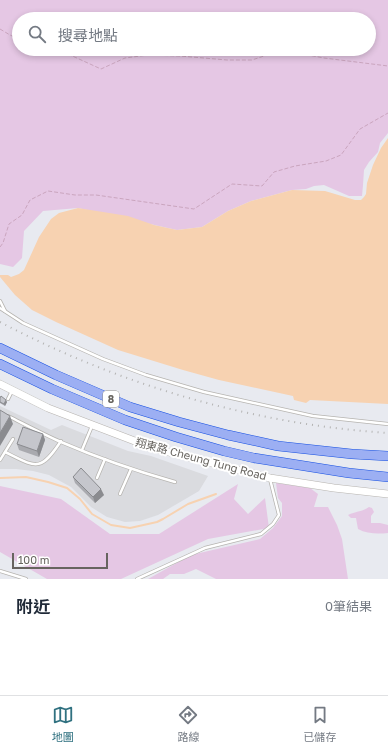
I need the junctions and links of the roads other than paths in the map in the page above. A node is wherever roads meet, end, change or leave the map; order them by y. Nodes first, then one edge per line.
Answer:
1 (0, 301) edge
2 (0, 308) edge
3 (5, 312) junction
4 (0, 348) edge
5 (0, 364) edge
6 (0, 384) edge
7 (12, 390) junction
8 (8, 399) dead end
9 (2, 414) edge
10 (388, 424) edge
11 (92, 425) junction
12 (13, 439) dead end
13 (61, 441) junction
14 (82, 450) junction
15 (5, 452) junction
16 (388, 456) edge
17 (104, 459) junction
18 (0, 460) edge
19 (131, 469) junction
20 (388, 477) edge
21 (97, 478) dead end
22 (270, 478) junction
23 (175, 482) dead end
24 (120, 494) dead end
25 (388, 494) edge
26 (0, 571) edge
27 (26, 579) edge
28 (137, 579) edge

1 - 3 lane
2 - 3 lane
3 - 10 lane
4 - 16 highway, 8
5 - 20 highway, 8
6 - 7 main road, 翔東路 Cheung Tung Road
7 - 8 lane
7 - 11 main road, 翔東路 Cheung Tung Road
9 - 13 lane
11 - 14 lane
11 - 22 main road, 翔東路 Cheung Tung Road
12 - 15 lane
13 - 14 lane
13 - 15 lane
14 - 17 lane
15 - 18 lane
17 - 19 lane
17 - 21 lane
19 - 23 lane
19 - 24 lane
22 - 25 main road, 翔東路 Cheung Tung Road
22 - 28 lane
26 - 27 lane

